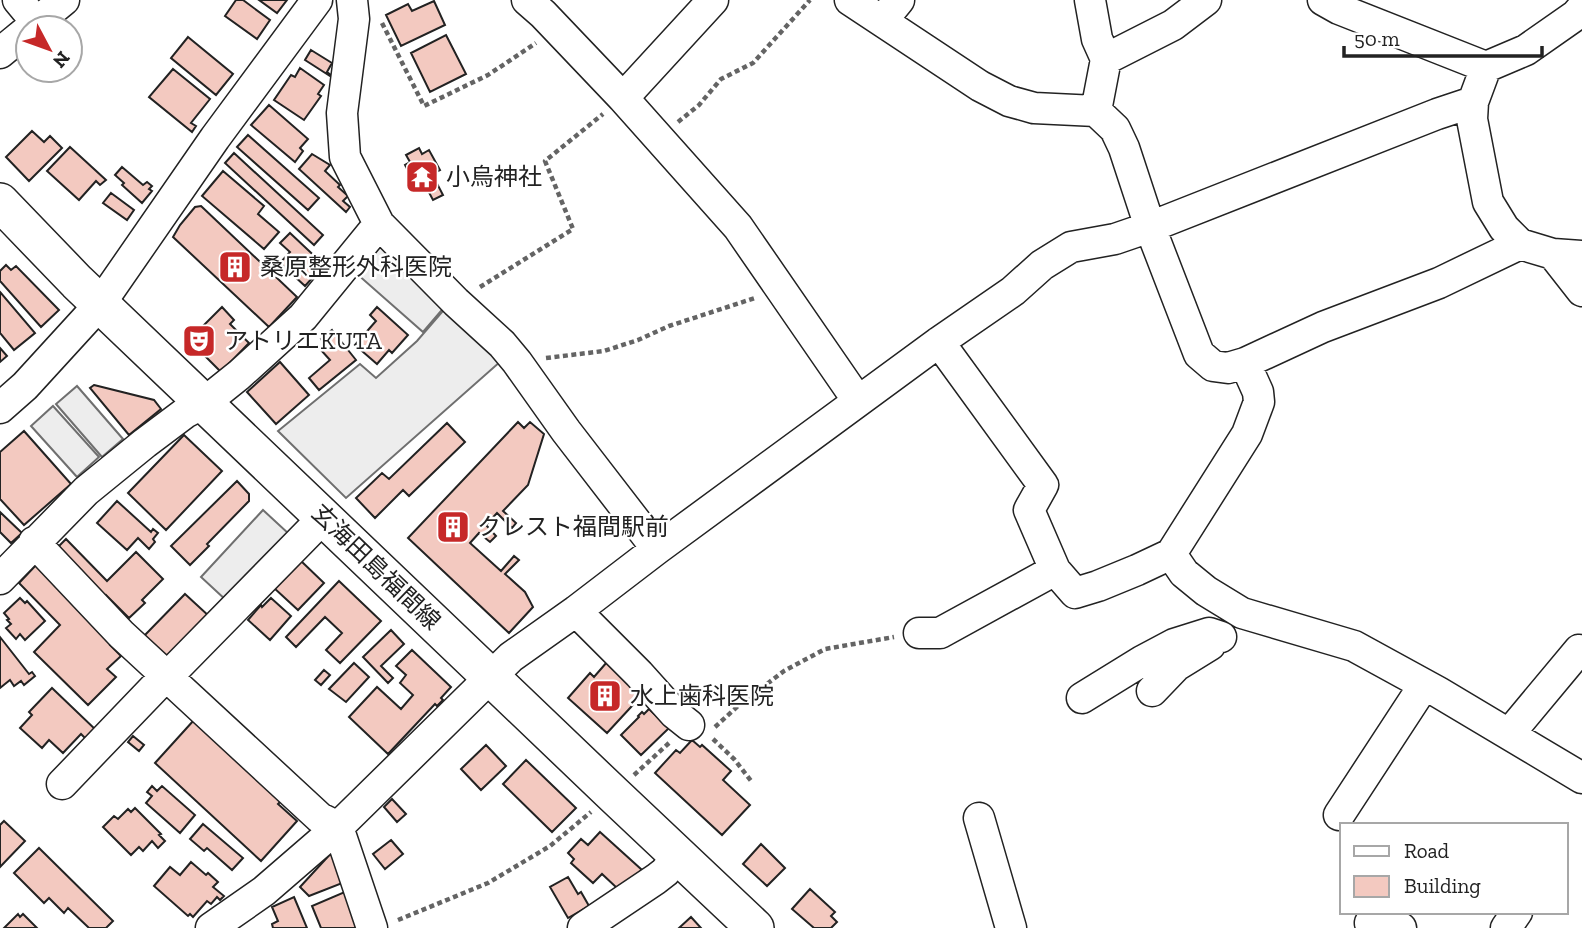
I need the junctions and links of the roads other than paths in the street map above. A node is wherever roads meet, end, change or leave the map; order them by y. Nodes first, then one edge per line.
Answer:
1 (64, 0) edge
2 (317, 0) edge
3 (352, 0) edge
4 (527, 0) edge
5 (713, 0) edge
6 (850, 0) edge
7 (1090, 0) edge
8 (1206, 0) edge
9 (1323, 0) edge
10 (890, 10) edge
11 (47, 14) edge
12 (1580, 14) edge
13 (14, 42) edge
14 (0, 53) edge
15 (1106, 59) junction
16 (1486, 67) junction
17 (623, 98) junction
18 (1473, 102) junction
19 (1096, 111) junction
20 (0, 202) edge
21 (379, 224) junction
22 (1150, 228) junction
23 (1520, 244) junction
24 (1553, 254) junction
25 (1582, 256) edge
26 (1582, 291) edge
27 (100, 304) junction
28 (939, 342) junction
29 (1245, 363) junction
30 (858, 401) junction
31 (204, 403) junction
32 (0, 408) edge
33 (324, 517) junction
34 (34, 542) junction
35 (657, 549) junction
36 (1171, 554) junction
37 (1055, 569) junction
38 (0, 579) edge
39 (576, 611) junction
40 (1242, 613) junction
41 (919, 633) road end
42 (1222, 637) junction
43 (1579, 650) dead end
44 (168, 676) junction
45 (490, 677) junction
46 (1423, 685) junction
47 (1152, 691) dead end
48 (1082, 698) dead end
49 (689, 725) road end
50 (1509, 734) junction
51 (1582, 778) edge
52 (62, 784) dead end
53 (1339, 816) dead end
54 (979, 818) dead end
55 (338, 827) junction
56 (678, 856) junction
57 (1370, 921) edge
58 (380, 926) edge
59 (211, 928) edge
60 (583, 928) edge
61 (755, 928) edge
62 (1012, 928) edge
63 (1401, 928) edge

1 - 11 street
2 - 27 street
3 - 21 street
4 - 17 street
5 - 17 street
6 - 10 street
7 - 15 street
8 - 15 street
9 - 16 street
10 - 19 street
12 - 16 street
13 - 14 street
15 - 19 street
16 - 18 street
17 - 30 street
18 - 22 street
18 - 23 street
19 - 22 street
20 - 27 main road, 玄海田島福間線
21 - 31 street
21 - 35 street
22 - 28 street
22 - 29 street
23 - 24 street
23 - 29 street
24 - 25 street
24 - 26 street
27 - 31 main road, 玄海田島福間線
27 - 32 street
28 - 30 street
28 - 37 street
29 - 36 street
30 - 35 street
31 - 33 main road, 玄海田島福間線
31 - 34 street
33 - 44 street
33 - 45 main road, 玄海田島福間線
34 - 38 street
34 - 44 street
35 - 39 street
36 - 37 street
36 - 40 street
37 - 41 street
39 - 45 street
39 - 49 street
40 - 42 street
40 - 46 street
42 - 47 street
42 - 48 street
43 - 50 street
44 - 52 street
44 - 55 street
45 - 55 street
45 - 56 main road, 玄海田島福間線
46 - 50 street
46 - 53 street
50 - 51 street
54 - 62 street
55 - 58 street
55 - 59 street
56 - 60 street
56 - 61 main road, 玄海田島福間線
57 - 63 street

